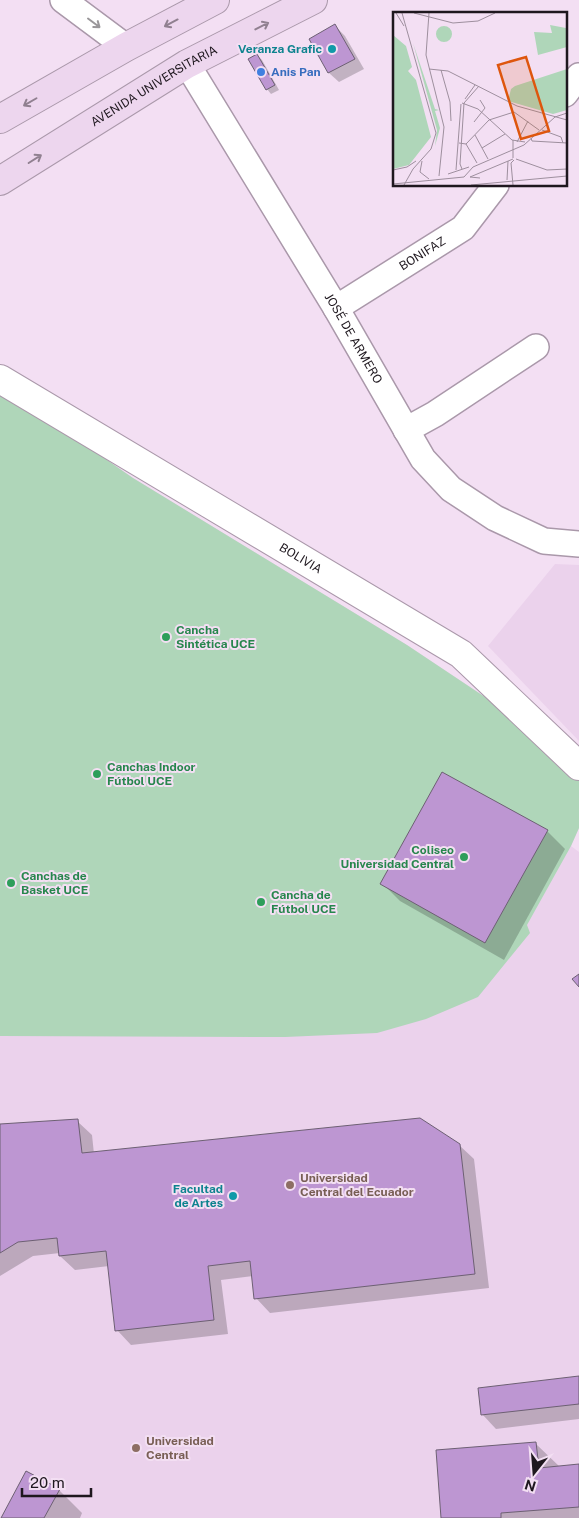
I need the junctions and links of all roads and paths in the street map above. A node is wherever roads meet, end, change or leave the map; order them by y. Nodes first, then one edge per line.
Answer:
1 (63, 0) edge
2 (214, 0) edge
3 (313, 0) edge
4 (126, 47) junction
5 (187, 64) junction
6 (579, 76) edge
7 (566, 93) edge
8 (0, 119) edge
9 (0, 181) edge
10 (495, 186) edge
11 (336, 308) junction
12 (536, 347) dead end
13 (0, 380) edge
14 (406, 430) junction
15 (579, 544) edge
16 (579, 766) edge

1 -> 4 street
2 -> 4 main road
5 -> 3 main road, AVENIDA UNIVERSITARIA
4 -> 8 main road
9 -> 5 main road, AVENIDA UNIVERSITARIA
5 - 11 street, JOSÉ DE ARMERO
6 - 7 street
10 - 11 street, BONIFAZ
11 - 14 street, JOSÉ DE ARMERO
12 - 14 street
13 - 16 street, BOLIVIA
14 - 15 street, JOSÉ DE ARMERO

